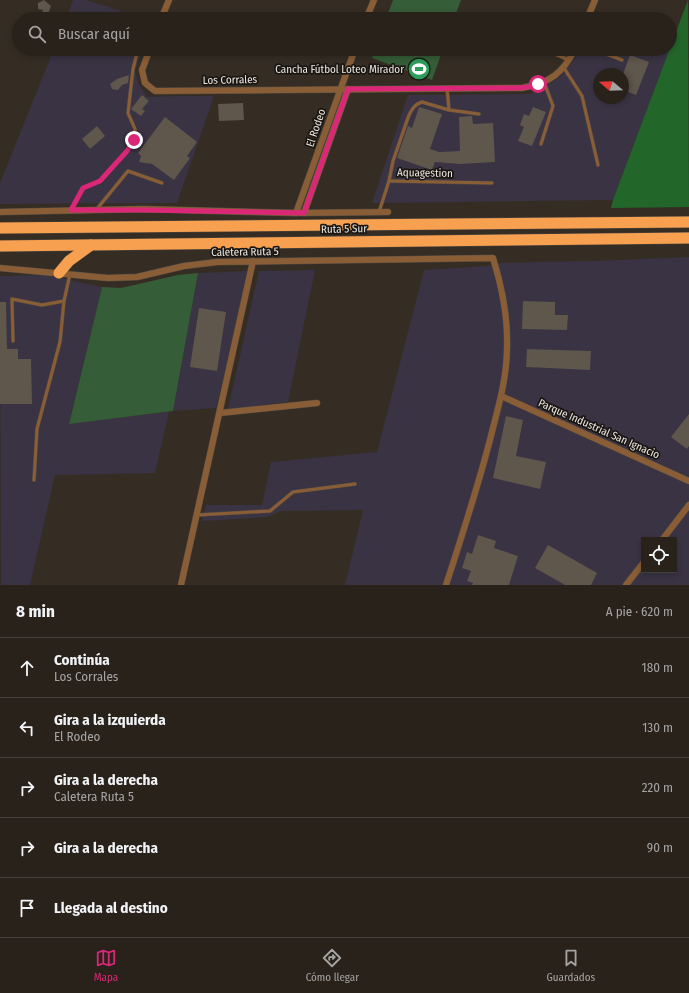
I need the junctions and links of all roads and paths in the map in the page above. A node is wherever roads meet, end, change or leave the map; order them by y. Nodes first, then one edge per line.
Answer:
1 (168, 0) edge
2 (374, 0) edge
3 (595, 0) edge
4 (164, 12) edge
5 (369, 12) edge
6 (590, 12) edge
7 (136, 56) edge
8 (147, 56) edge
9 (352, 56) edge
10 (560, 56) edge
11 (571, 56) edge
12 (611, 56) edge
13 (569, 60) junction
14 (622, 60) dead end
15 (564, 68) junction
16 (543, 81) junction
17 (447, 88) junction
18 (340, 89) junction
19 (348, 89) junction
20 (449, 110) junction
21 (480, 114) dead end
22 (541, 144) dead end
23 (598, 165) dead end
24 (389, 181) junction
25 (162, 183) dead end
26 (492, 183) dead end
27 (71, 210) junction
28 (96, 210) junction
29 (0, 212) edge
30 (379, 212) junction
31 (388, 212) dead end
32 (296, 213) junction
33 (304, 213) junction
34 (689, 222) edge
35 (0, 228) edge
36 (689, 238) edge
37 (91, 244) junction
38 (0, 246) edge
39 (253, 261) junction
40 (0, 268) edge
41 (64, 274) junction
42 (64, 301) junction
43 (13, 340) dead end
44 (501, 396) junction
45 (317, 403) dead end
46 (220, 413) junction
47 (34, 480) dead end
48 (689, 481) edge
49 (355, 484) dead end
50 (689, 506) edge
51 (197, 515) junction
52 (664, 537) edge
53 (641, 566) edge
54 (181, 585) edge
55 (446, 585) edge
56 (626, 585) edge

1 - 4 street
2 - 5 street
3 - 6 street
7 - 27 lane
8 - 18 street, Los Corrales
9 - 18 street, El Rodeo
10 - 13 lane
11 - 13 street
12 - 14 lane
13 - 15 street
15 - 16 street, Los Corrales
15 - 23 lane
16 - 17 street, Los Corrales
16 - 22 lane
17 - 19 street, Los Corrales
17 - 20 lane
18 - 19 street, Los Corrales
18 - 32 street, El Rodeo
19 - 33 street, El Rodeo
20 - 21 lane
20 - 24 lane
24 - 26 lane, Aquagestion
24 - 30 lane, Aquagestion
25 - 28 lane
27 - 28 street
27 - 29 street
28 - 32 street
30 - 31 street
30 - 33 street
32 - 33 street
34 - 35 highway, Ruta 5 Sur
36 - 37 highway, Ruta 5 Sur
37 - 38 highway, Ruta 5 Sur
37 - 41 highway
39 - 41 street, Caletera Ruta 5
39 - 44 street, Caletera Ruta 5
39 - 46 street
40 - 41 street, Caletera Ruta 5
41 - 42 lane
42 - 43 lane
42 - 47 lane
44 - 48 street, Parque Industrial San Ignacio
44 - 55 street
45 - 46 street
46 - 51 street
49 - 51 lane
50 - 52 street
51 - 54 street
53 - 56 street

